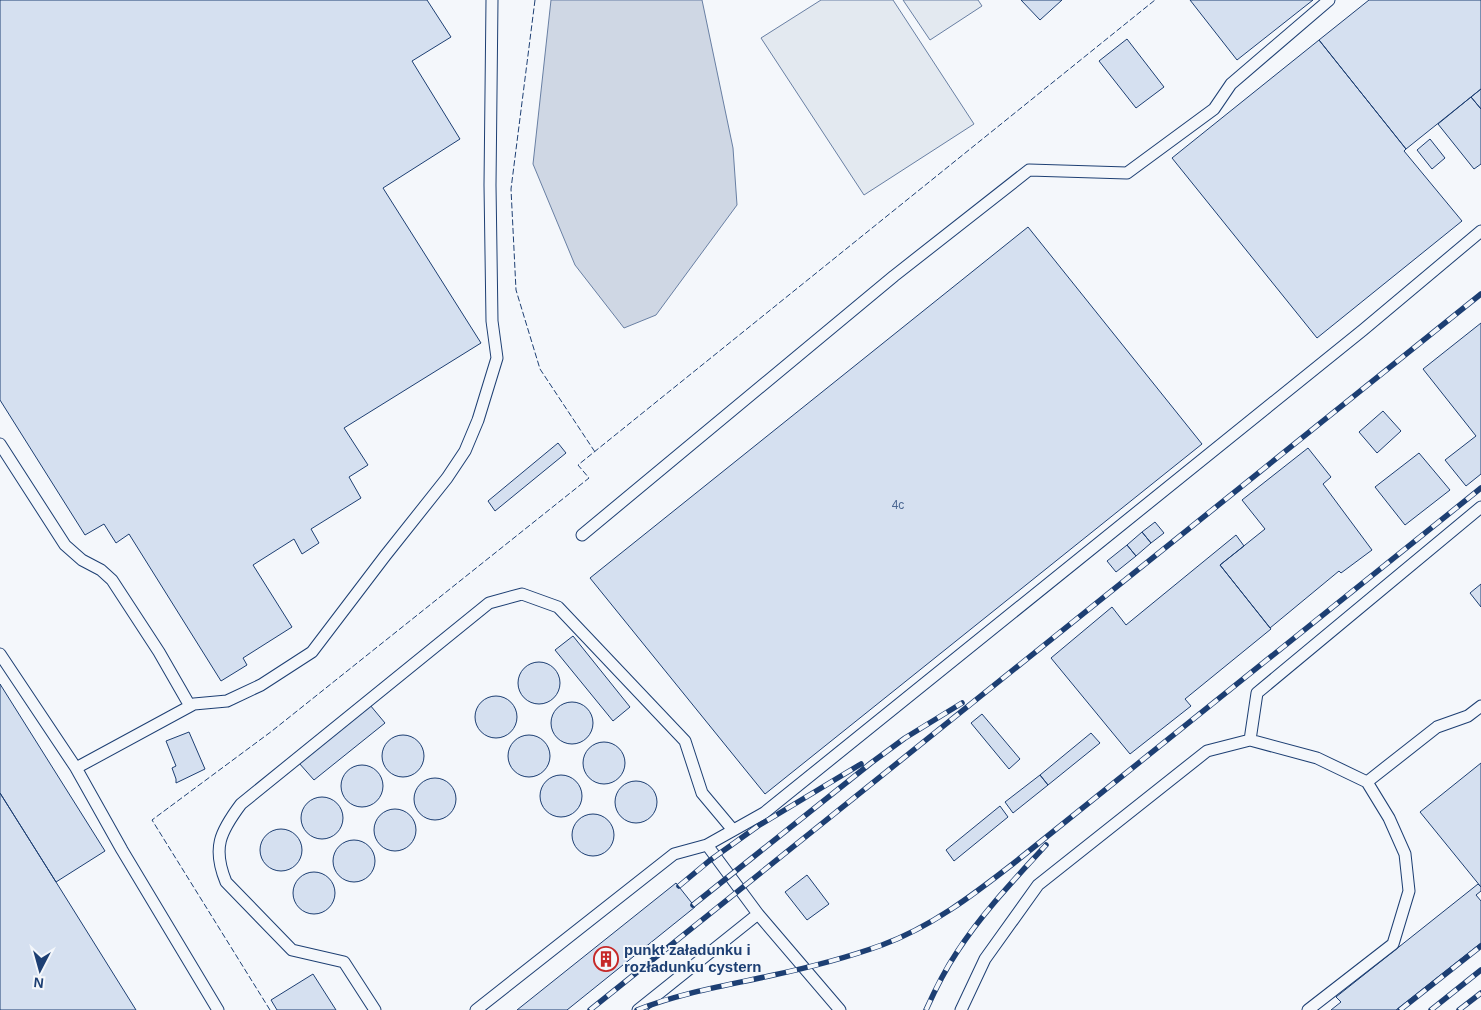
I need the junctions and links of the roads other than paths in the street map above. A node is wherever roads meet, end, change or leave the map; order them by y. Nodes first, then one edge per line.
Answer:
1 (492, 0) edge
2 (1330, 0) edge
3 (1481, 231) edge
4 (0, 444) edge
5 (1481, 507) edge
6 (582, 535) dead end
7 (0, 654) edge
8 (190, 706) junction
9 (1481, 706) edge
10 (1250, 740) junction
11 (76, 768) junction
12 (1367, 782) junction
13 (733, 830) junction
14 (707, 845) junction
15 (758, 914) junction
16 (218, 1010) edge
17 (376, 1010) edge
18 (476, 1010) edge
19 (638, 1010) edge
20 (840, 1010) edge
21 (961, 1010) edge
22 (1308, 1010) edge

1 - 8 lane
2 - 6 lane
3 - 13 lane
4 - 8 lane
5 - 10 lane
7 - 11 lane
8 - 11 lane
9 - 12 lane
10 - 12 lane
10 - 21 lane
11 - 16 lane
12 - 22 lane
13 - 14 lane
13 - 17 lane
14 - 15 lane
14 - 18 lane
15 - 19 lane
15 - 20 lane

